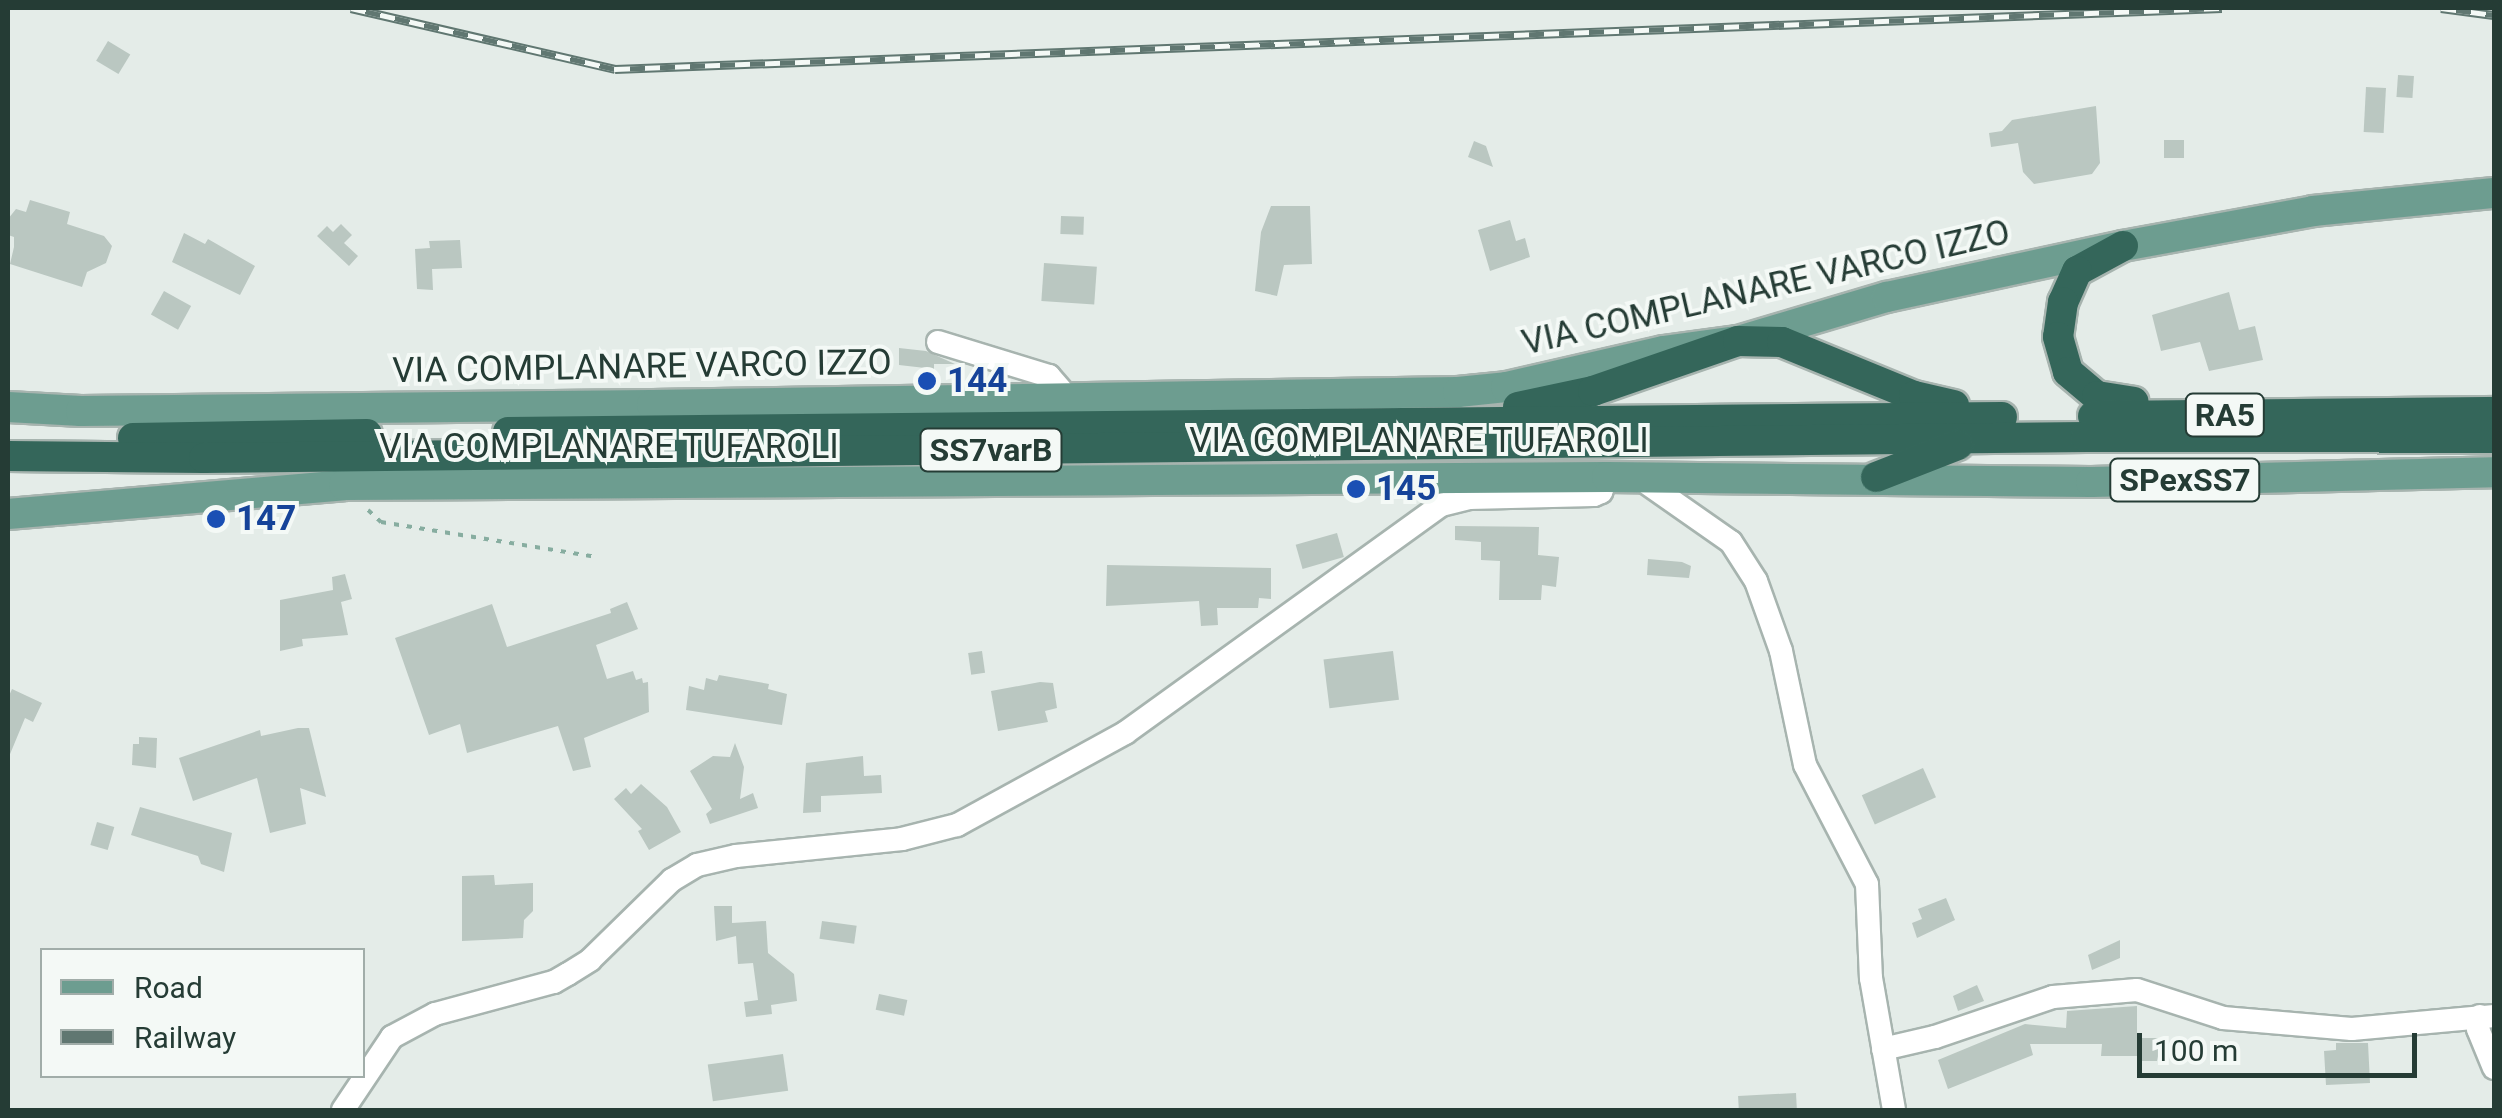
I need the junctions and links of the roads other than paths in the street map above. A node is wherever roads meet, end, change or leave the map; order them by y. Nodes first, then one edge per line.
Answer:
1 (2494, 193) edge
2 (2123, 246) junction
3 (1738, 341) junction
4 (938, 342) dead end
5 (1070, 400) junction
6 (15, 404) edge
7 (1420, 421) junction
8 (2487, 427) edge
9 (1974, 428) junction
10 (8, 439) edge
11 (8, 456) edge
12 (2494, 472) edge
13 (1607, 477) junction
14 (1638, 477) junction
15 (1876, 477) junction
16 (8, 514) edge
17 (2487, 1016) edge
18 (1883, 1048) junction
19 (2494, 1068) edge
20 (365, 1077) edge
21 (364, 1078) edge
22 (343, 1110) edge
23 (1894, 1110) edge

1 - 2 main road, VIA COMPLANARE VARCO IZZO
2 - 3 main road, VIA COMPLANARE VARCO IZZO
2 - 8 highway
3 - 5 main road, VIA COMPLANARE VARCO IZZO
3 - 7 highway
3 - 9 highway
4 - 5 street
5 - 6 main road, VIA COMPLANARE VARCO IZZO
7 - 9 highway, SS7varB
7 - 10 highway, SS7varB
8 - 9 highway, RA5
9 - 11 highway, SS7varB
9 - 15 highway
12 - 15 main road, VIA COMPLANARE TUFAROLI / SPexSS7
13 - 14 main road, VIA COMPLANARE TUFAROLI / SPexSS7
13 - 16 main road, VIA COMPLANARE TUFAROLI / SPexSS7
13 - 20 street
14 - 15 main road, VIA COMPLANARE TUFAROLI / SPexSS7
14 - 18 street
17 - 18 street
17 - 19 street
18 - 23 street
21 - 22 street

